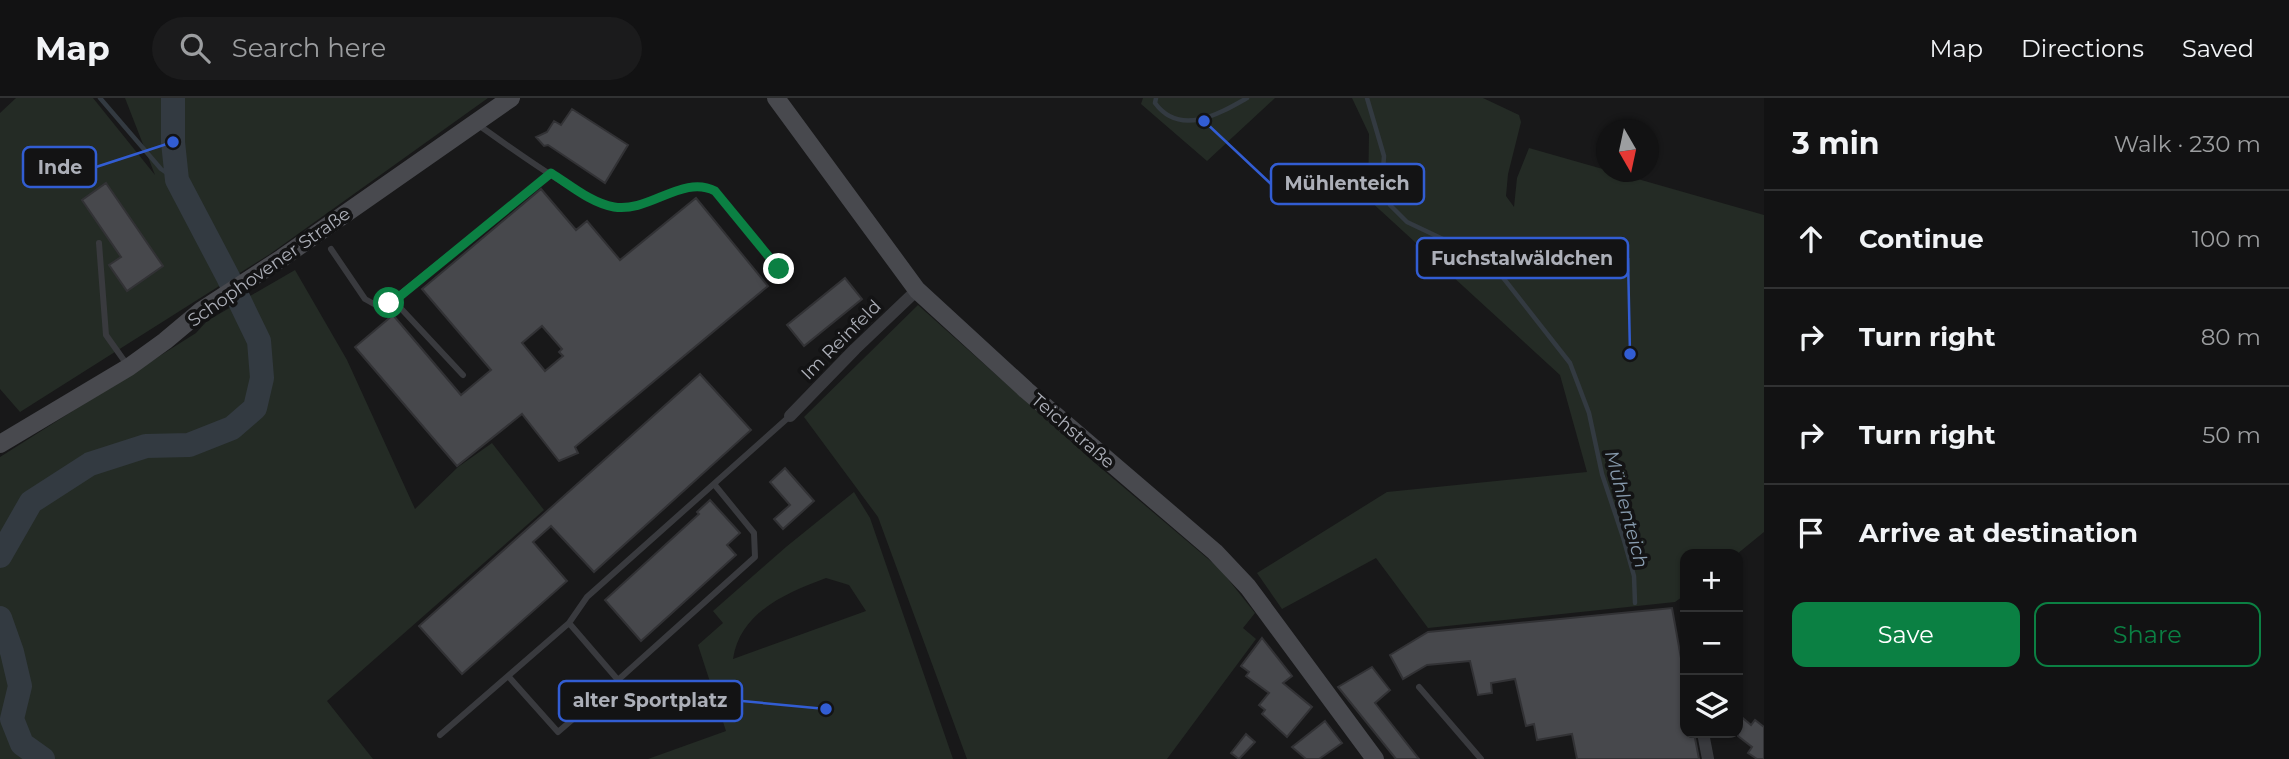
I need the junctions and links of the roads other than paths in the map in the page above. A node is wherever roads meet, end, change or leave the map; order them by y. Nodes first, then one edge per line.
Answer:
1 (511, 98) edge
2 (776, 98) edge
3 (475, 123) junction
4 (551, 173) junction
5 (99, 243) dead end
6 (331, 249) dead end
7 (779, 269) dead end
8 (917, 290) junction
9 (394, 301) junction
10 (129, 367) junction
11 (463, 375) dead end
12 (790, 416) joint
13 (0, 444) edge
14 (715, 484) junction
15 (569, 623) junction
16 (509, 677) junction
17 (618, 680) junction
18 (1419, 687) dead end
19 (440, 735) dead end
20 (1704, 738) edge
21 (1375, 759) edge
22 (1481, 759) edge
23 (1708, 759) edge

1 - 3 main road, Schophovener Straße
2 - 8 main road, Teichstraße
3 - 4 lane
3 - 10 main road, Schophovener Straße
4 - 7 lane
4 - 9 lane
5 - 10 lane
6 - 9 lane
8 - 12 street, Im Reinfeld
8 - 21 main road, Teichstraße
9 - 11 lane
10 - 13 main road, Schophovener Straße
12 - 14 lane
14 - 15 lane
14 - 17 lane
15 - 16 lane
15 - 17 lane
16 - 17 lane
16 - 19 lane
18 - 22 lane
20 - 23 street

